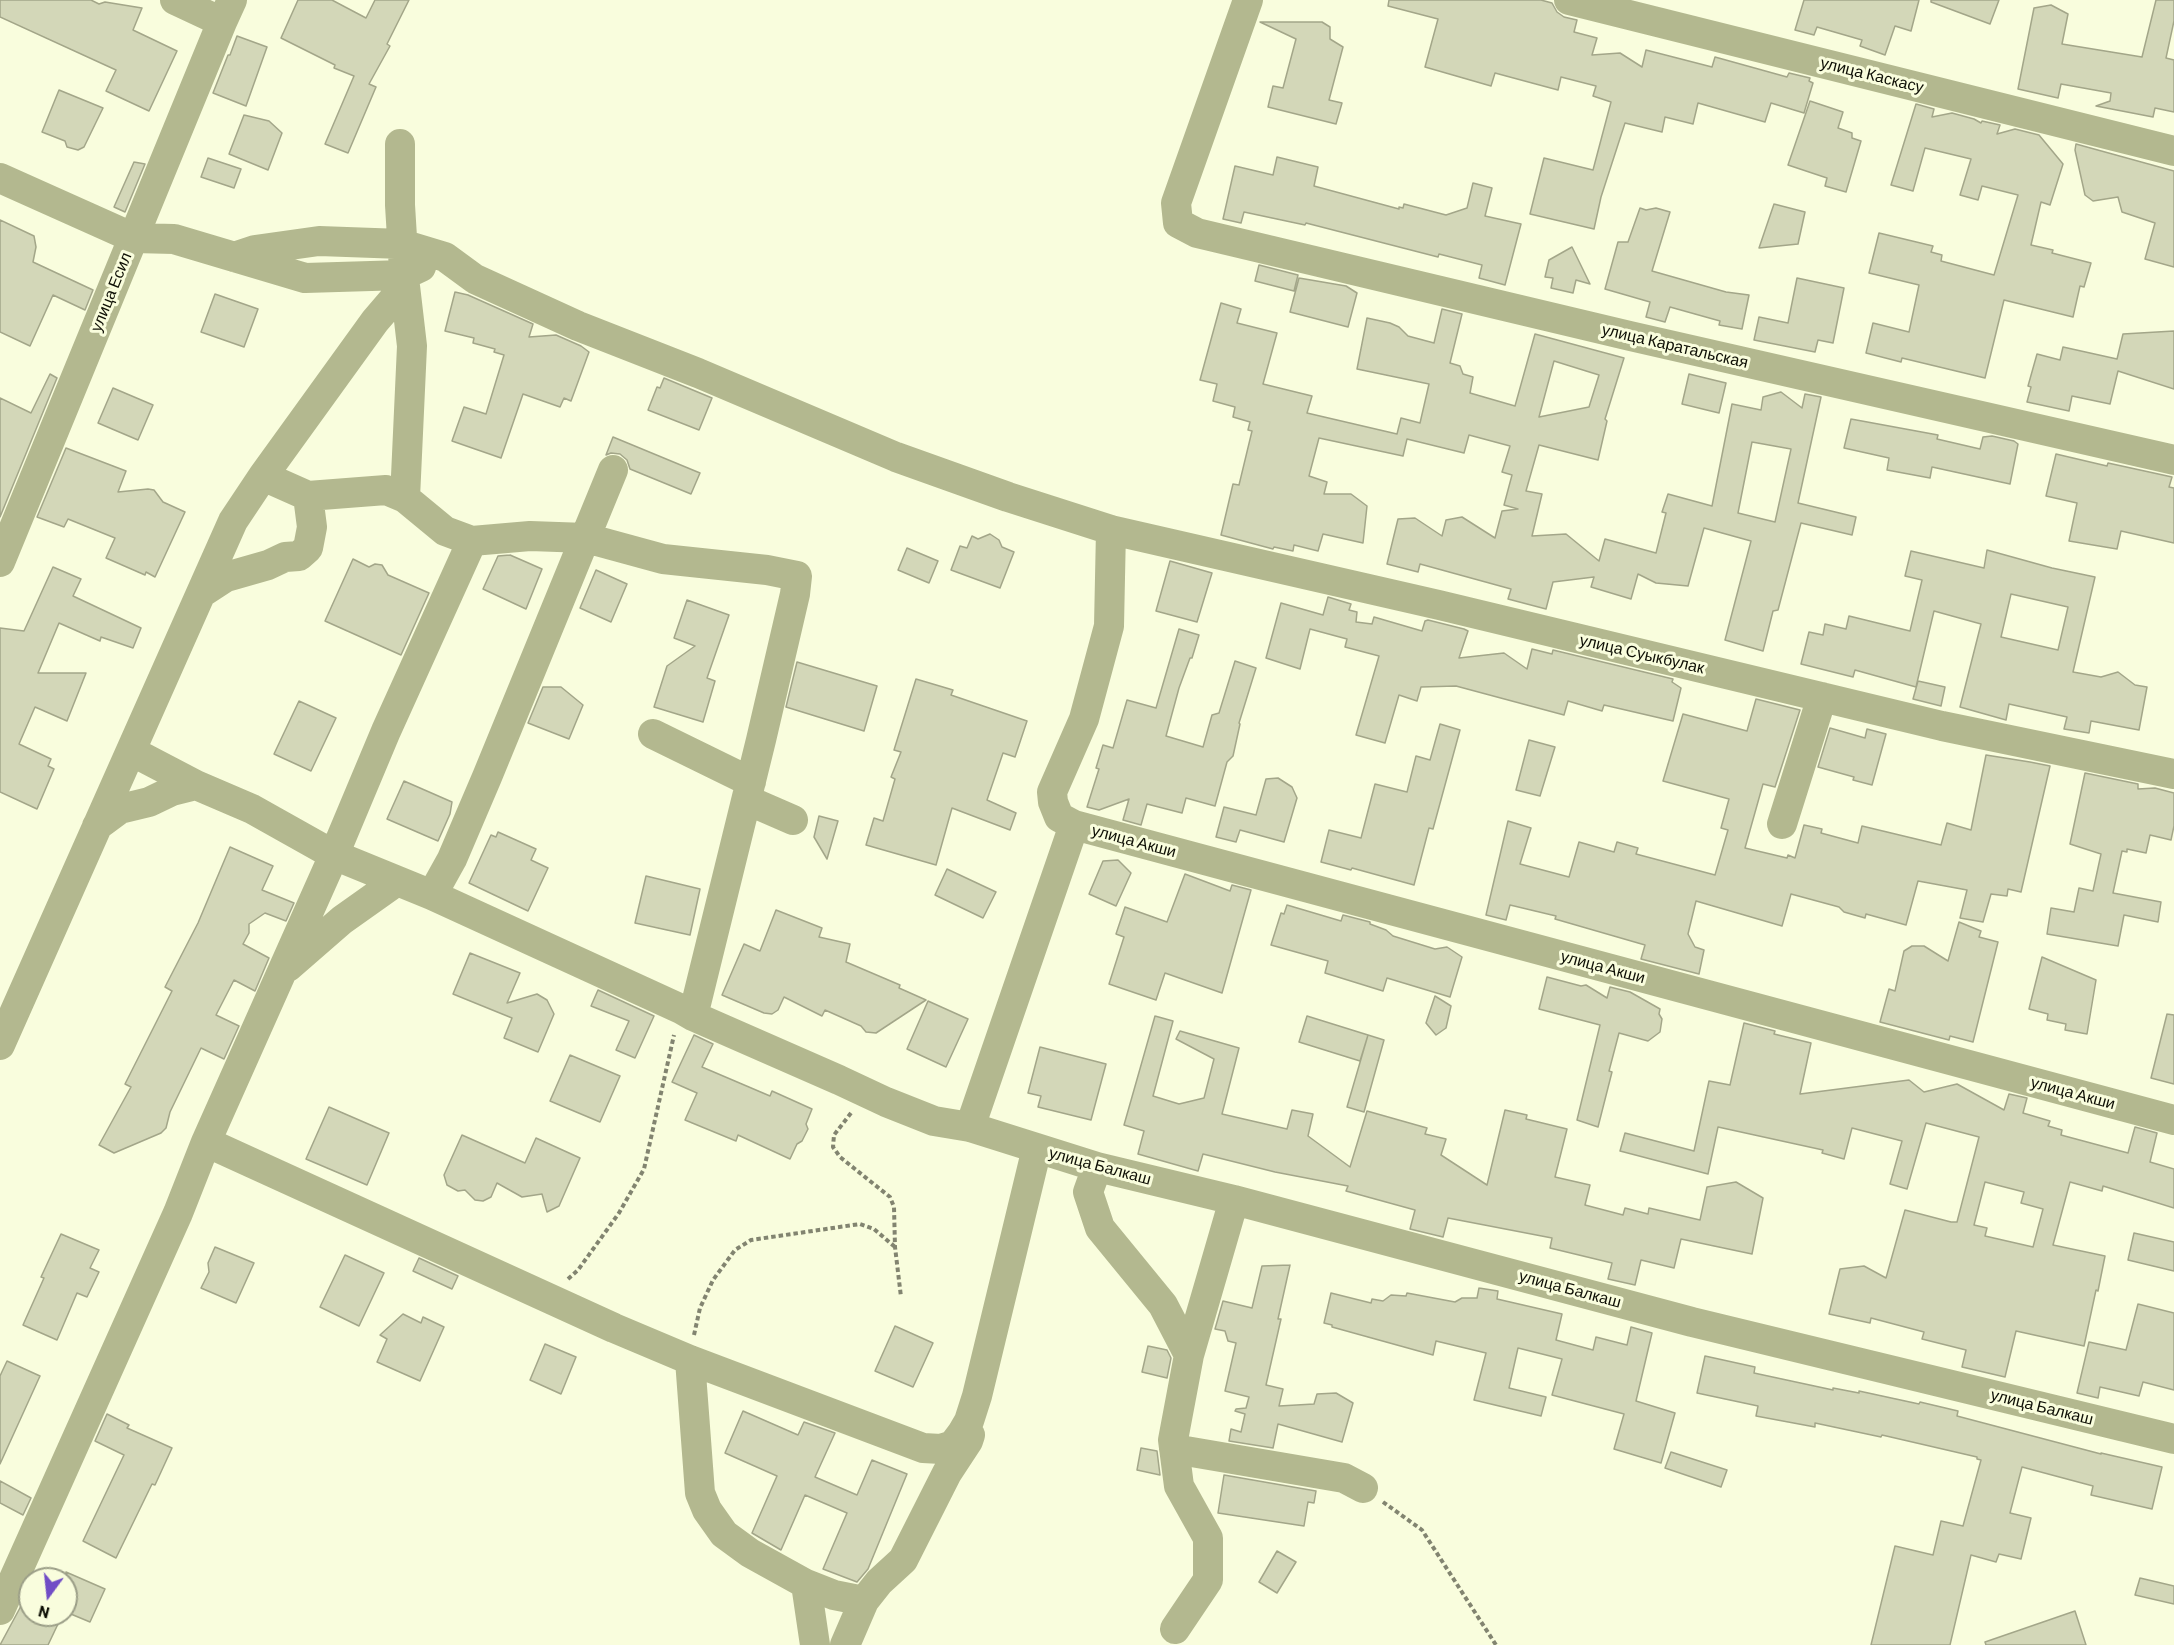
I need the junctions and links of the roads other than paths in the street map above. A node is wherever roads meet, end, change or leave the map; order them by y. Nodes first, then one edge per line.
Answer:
1 (175, 0) edge
2 (1248, 0) edge
3 (1569, 0) edge
4 (227, 11) edge
5 (400, 144) dead end
6 (2174, 151) edge
7 (0, 178) edge
8 (134, 238) junction
9 (402, 244) junction
10 (234, 257) junction
11 (445, 257) junction
12 (404, 281) junction
13 (2174, 460) edge
14 (613, 470) dead end
15 (263, 476) junction
16 (308, 496) junction
17 (405, 498) junction
18 (1111, 530) junction
19 (586, 538) junction
20 (472, 541) junction
21 (0, 562) edge
22 (203, 592) junction
23 (1822, 697) junction
24 (653, 734) dead end
25 (131, 751) junction
26 (2174, 774) edge
27 (196, 785) junction
28 (749, 791) junction
29 (793, 820) dead end
30 (1782, 824) dead end
31 (1074, 825) junction
32 (97, 826) junction
33 (334, 855) junction
34 (397, 881) junction
35 (432, 895) junction
36 (281, 972) junction
37 (687, 1013) junction
38 (0, 1045) edge
39 (2174, 1120) edge
40 (970, 1127) junction
41 (206, 1142) junction
42 (1037, 1148) junction
43 (1097, 1167) junction
44 (1234, 1200) junction
45 (1189, 1354) junction
46 (690, 1360) junction
47 (969, 1421) junction
48 (2174, 1439) edge
49 (923, 1448) junction
50 (1174, 1449) junction
51 (952, 1463) junction
52 (1363, 1488) road end
53 (806, 1584) junction
54 (864, 1601) junction
55 (0, 1611) edge
56 (1175, 1629) dead end
57 (815, 1645) edge
58 (845, 1645) edge

1 - 4 street
2 - 13 street, улица Каратальская
3 - 6 street, улица Каскасу
4 - 8 street, улица Есил
5 - 9 street
7 - 8 street
8 - 10 street
8 - 21 street, улица Есил
9 - 10 street, улица Суыкбулак
9 - 11 street, улица Суыкбулак
9 - 12 street
10 - 12 street
11 - 12 street
11 - 18 street, улица Суыкбулак
12 - 15 street
12 - 17 street
14 - 19 street
15 - 16 street
15 - 22 street
16 - 17 street
16 - 22 street
17 - 20 street
18 - 23 street, улица Суыкбулак
18 - 31 street, улица Акши
19 - 20 street
19 - 28 street
19 - 35 street
20 - 33 street
22 - 25 street
23 - 26 street, улица Суыкбулак
23 - 30 street
24 - 28 street
25 - 27 street, улица Балкаш
25 - 32 street
27 - 32 street
27 - 33 street, улица Балкаш
28 - 29 street
28 - 37 street
31 - 39 street, улица Акши
31 - 40 street
32 - 38 street
33 - 34 street, улица Балкаш
33 - 36 street
34 - 35 street, улица Балкаш
34 - 36 street
35 - 37 street, улица Балкаш
36 - 41 street
37 - 40 street, улица Балкаш
40 - 42 street, улица Балкаш
41 - 46 street
41 - 55 street
42 - 43 street, улица Балкаш
42 - 47 street
43 - 44 street, улица Балкаш
43 - 45 street
44 - 45 street
44 - 48 street, улица Балкаш
45 - 50 street
46 - 49 street
46 - 53 street
47 - 49 street
47 - 51 street
49 - 51 street
50 - 52 street
50 - 56 street
51 - 54 street
53 - 54 street
53 - 57 street
54 - 58 street

